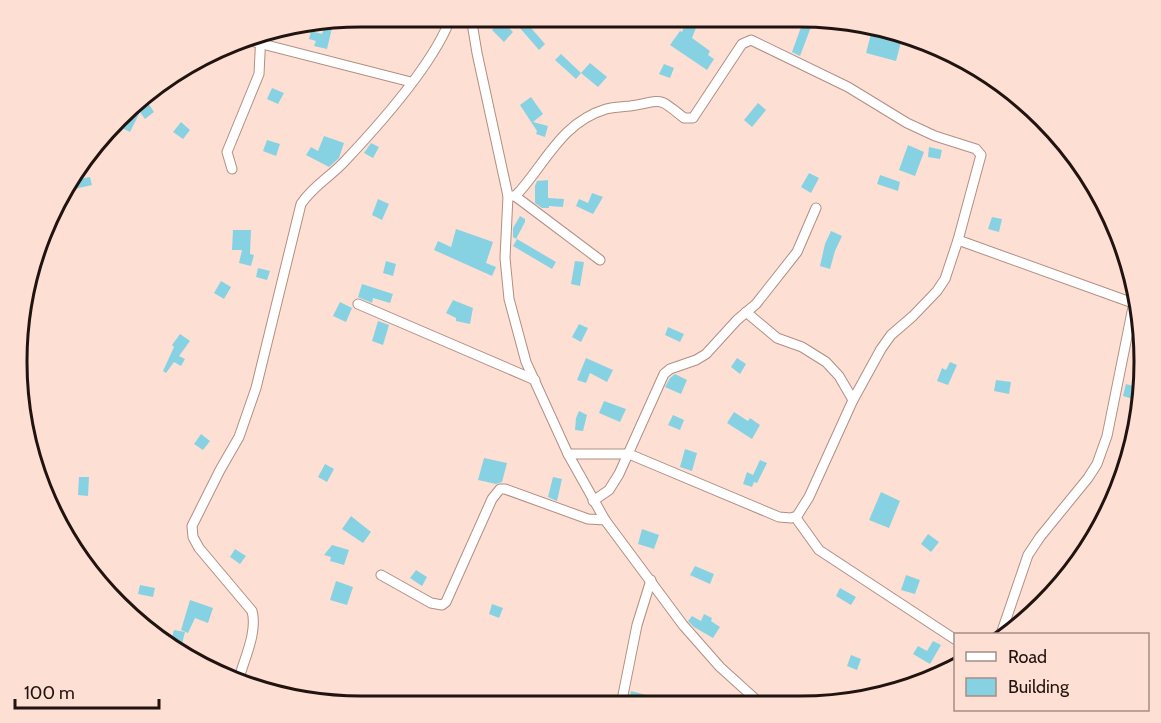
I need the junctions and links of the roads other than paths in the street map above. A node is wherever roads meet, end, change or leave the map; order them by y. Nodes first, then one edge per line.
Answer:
1 (447, 27) edge
2 (473, 27) edge
3 (262, 43) joint
4 (411, 82) junction
5 (232, 169) dead end
6 (511, 196) junction
7 (816, 208) dead end
8 (958, 240) junction
9 (600, 260) dead end
10 (1128, 298) edge
11 (358, 304) dead end
12 (746, 312) junction
13 (1131, 316) edge
14 (535, 380) junction
15 (853, 399) junction
16 (568, 454) junction
17 (629, 454) junction
18 (593, 501) junction
19 (797, 516) junction
20 (604, 520) junction
21 (381, 575) dead end
22 (651, 580) junction
23 (1004, 627) edge
24 (954, 639) edge
25 (240, 673) edge
26 (623, 696) edge
27 (754, 696) edge

1 - 4 street
2 - 6 street
3 - 4 street
3 - 5 street
4 - 25 street
6 - 8 street
6 - 9 street
6 - 14 street
7 - 12 street
8 - 10 street
8 - 15 street
11 - 14 street
12 - 15 street
12 - 17 street
13 - 23 street
14 - 16 street
15 - 19 street
16 - 17 street
16 - 18 street
17 - 18 street
17 - 19 street
18 - 20 street
19 - 24 street
20 - 21 street
20 - 22 street
22 - 26 street
22 - 27 street

